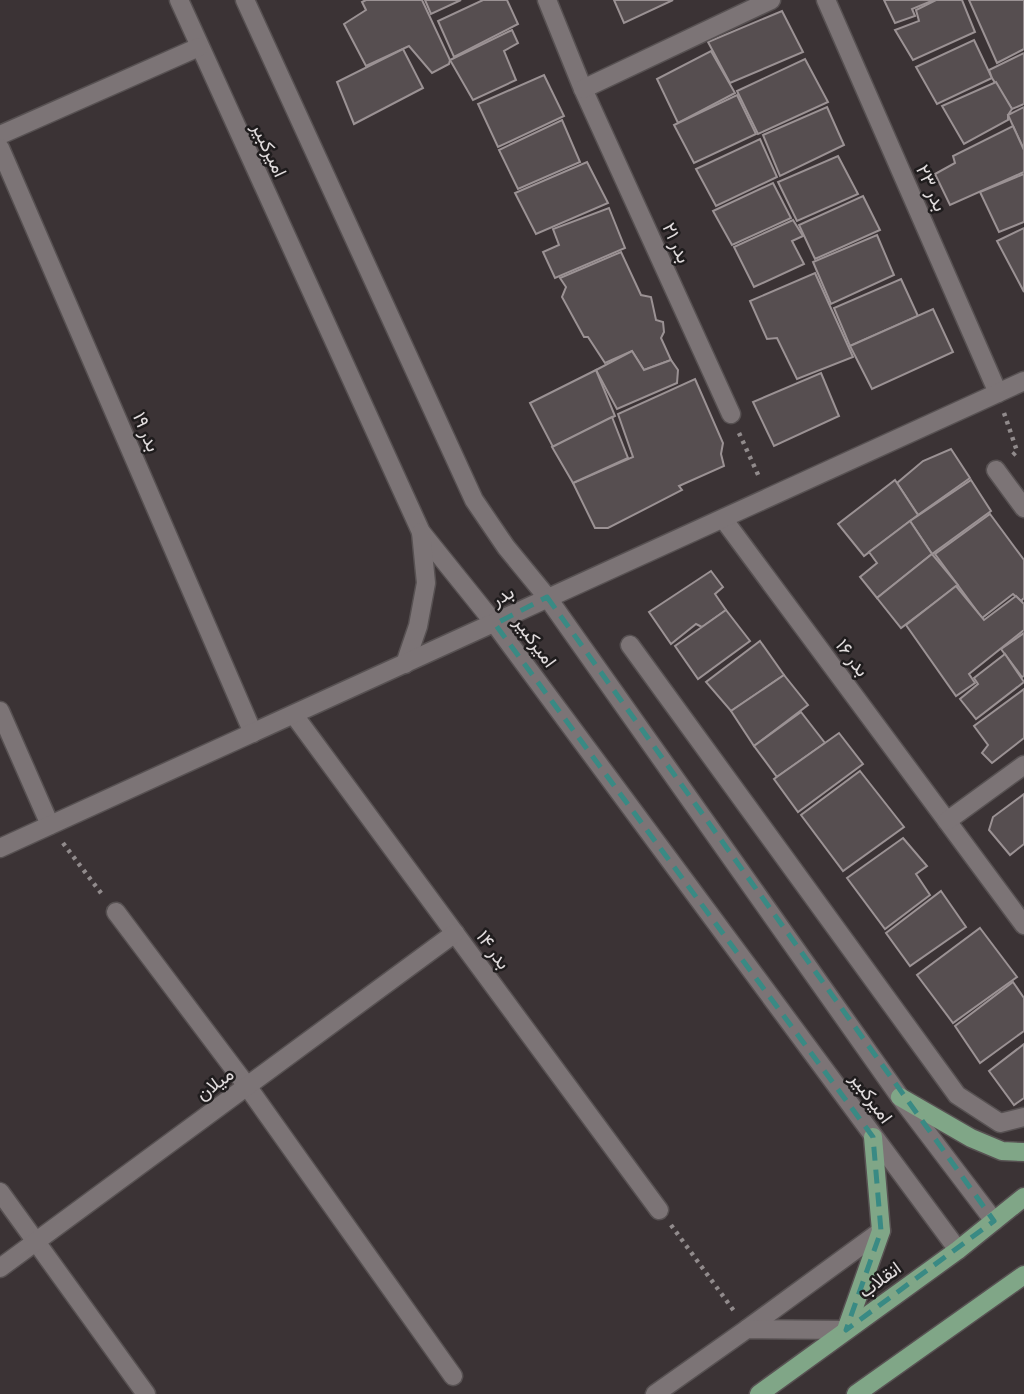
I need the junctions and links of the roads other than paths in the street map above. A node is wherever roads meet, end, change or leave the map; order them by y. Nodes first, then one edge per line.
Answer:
1 (179, 0) edge
2 (245, 0) edge
3 (547, 0) edge
4 (771, 0) edge
5 (827, 0) edge
6 (199, 47) junction
7 (583, 89) junction
8 (0, 135) edge
9 (0, 148) edge
10 (1024, 381) edge
11 (998, 393) junction
12 (731, 414) road end
13 (996, 470) road end
14 (1024, 508) edge
15 (724, 520) junction
16 (421, 532) junction
17 (547, 597) junction
18 (495, 624) junction
19 (631, 646) dead end
20 (405, 664) junction
21 (0, 711) edge
22 (294, 715) junction
23 (253, 733) junction
24 (1024, 765) edge
25 (947, 821) junction
26 (50, 825) junction
27 (0, 848) edge
28 (116, 912) road end
29 (1024, 925) edge
30 (455, 933) junction
31 (247, 1086) junction
32 (900, 1097) junction
33 (1024, 1118) edge
34 (873, 1137) junction
35 (1024, 1152) edge
36 (0, 1192) edge
37 (1024, 1197) edge
38 (659, 1210) road end
39 (994, 1221) junction
40 (881, 1231) junction
41 (36, 1242) junction
42 (958, 1250) junction
43 (0, 1268) edge
44 (1024, 1275) edge
45 (747, 1329) junction
46 (846, 1329) junction
47 (453, 1376) dead end
48 (146, 1394) edge
49 (655, 1394) edge
50 (759, 1394) edge
51 (856, 1394) edge

1 - 6 street, امیرکبیر
2 - 17 street, امیرکبیر
3 - 7 street, بدر ۲۱
4 - 7 street
5 - 11 street, بدر ۲۳
6 - 8 street
6 - 16 street, امیرکبیر
7 - 12 street, بدر ۲۱
9 - 23 street, بدر ۱۹
10 - 11 street, بدر
11 - 15 street, بدر
13 - 14 street
15 - 17 street, بدر
15 - 25 street, بدر ۱۶
16 - 18 street, امیرکبیر
16 - 20 street
17 - 18 street, بدر
17 - 32 street, امیرکبیر
18 - 20 street, بدر
18 - 34 street, امیرکبیر
19 - 33 street
20 - 22 street, بدر
21 - 26 street
22 - 23 street, بدر
22 - 30 street, بدر ۱۴
23 - 26 street, بدر
24 - 25 street
25 - 29 street, بدر ۱۶
26 - 27 street, بدر
28 - 31 street
30 - 31 street, میلان
30 - 38 street, بدر ۱۴
31 - 41 street, میلان
31 - 47 street
32 - 35 main road
32 - 39 street, امیرکبیر
34 - 40 main road
34 - 42 street, امیرکبیر
36 - 41 street
37 - 39 main road, انقلاب
39 - 42 main road, انقلاب
40 - 45 street
40 - 46 main road
41 - 43 street, میلان
41 - 48 street
42 - 46 main road, انقلاب
44 - 51 main road
45 - 46 street
45 - 49 street
46 - 50 main road, انقلاب

